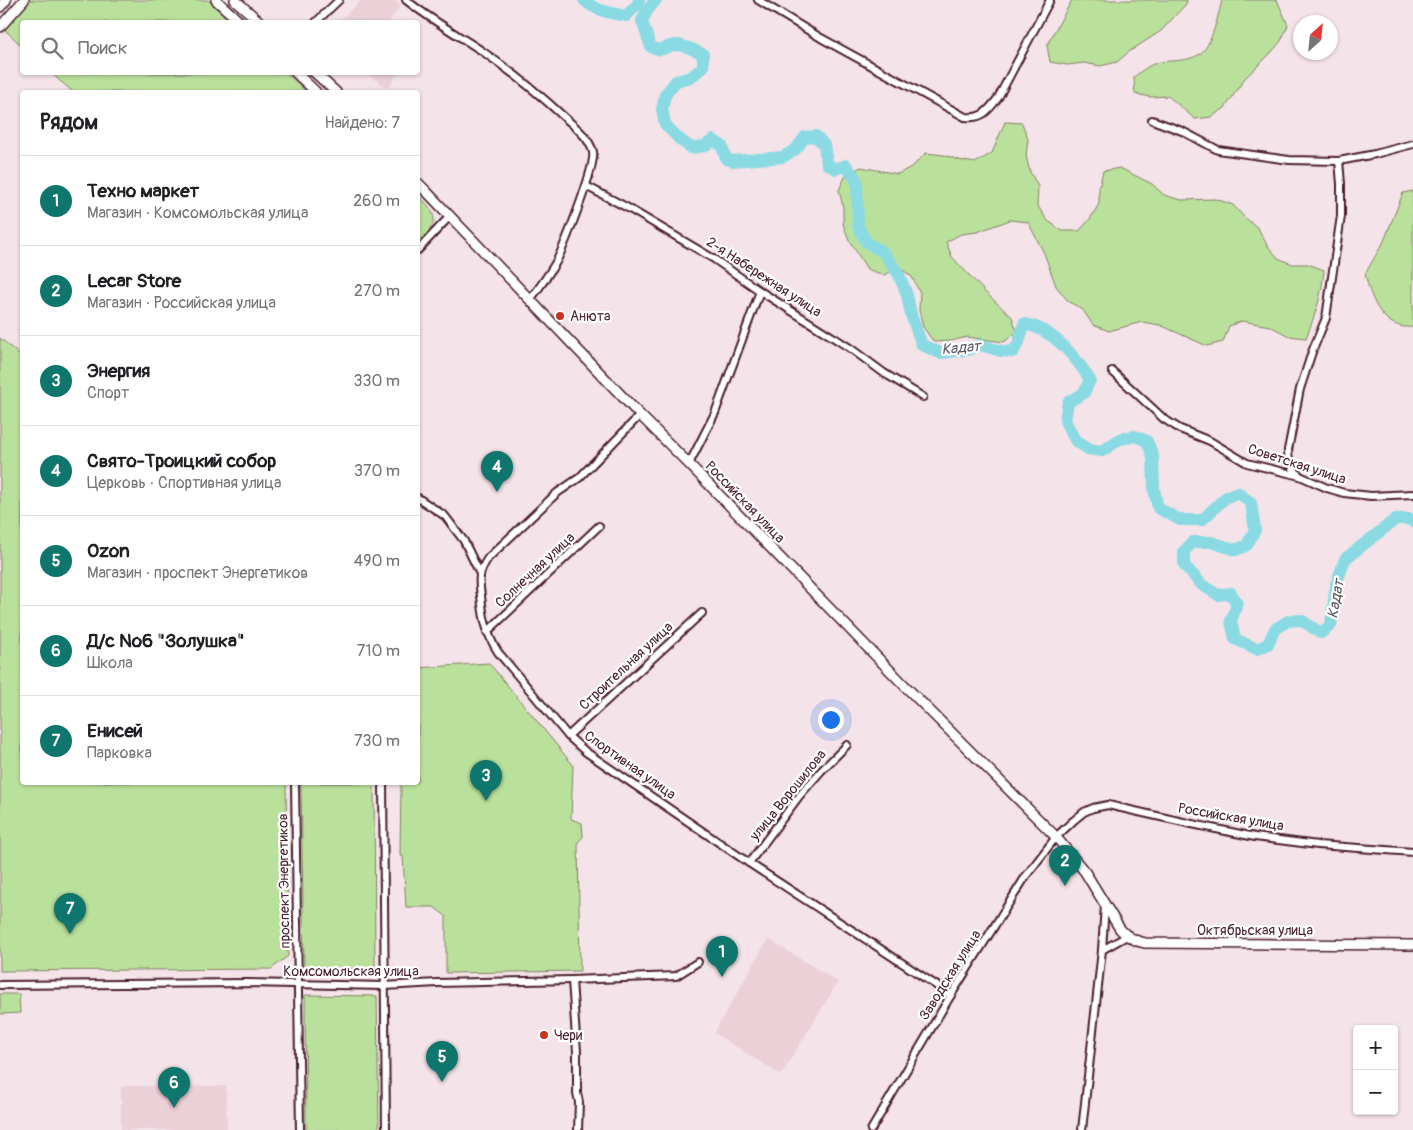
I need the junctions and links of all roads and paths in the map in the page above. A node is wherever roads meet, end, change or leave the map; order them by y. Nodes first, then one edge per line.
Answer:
1 (6, 0) edge
2 (24, 0) edge
3 (216, 0) edge
4 (235, 0) edge
5 (339, 0) edge
6 (406, 0) edge
7 (758, 0) edge
8 (1050, 0) edge
9 (0, 7) edge
10 (238, 20) edge
11 (258, 20) edge
12 (318, 20) edge
13 (0, 27) edge
14 (298, 75) edge
15 (317, 75) edge
16 (314, 90) edge
17 (334, 90) edge
18 (1152, 120) dead end
19 (1413, 144) edge
20 (1339, 161) junction
21 (420, 184) edge
22 (586, 186) junction
23 (450, 216) junction
24 (420, 248) edge
25 (760, 291) junction
26 (530, 300) junction
27 (1112, 371) dead end
28 (923, 398) dead end
29 (640, 415) junction
30 (688, 464) junction
31 (1300, 476) junction
32 (1413, 494) edge
33 (420, 499) edge
34 (599, 526) dead end
35 (480, 574) junction
36 (702, 613) dead end
37 (488, 632) junction
38 (568, 736) junction
39 (847, 745) dead end
40 (295, 785) edge
41 (383, 785) edge
42 (1056, 838) junction
43 (1413, 852) edge
44 (749, 863) junction
45 (1105, 905) junction
46 (1127, 936) junction
47 (1413, 945) edge
48 (1102, 950) junction
49 (698, 962) dead end
50 (572, 980) junction
51 (298, 983) junction
52 (0, 985) edge
53 (384, 986) junction
54 (951, 995) junction
55 (300, 1130) edge
56 (386, 1130) edge
57 (578, 1130) edge
58 (871, 1130) edge
59 (1082, 1130) edge

1 - 9 street
2 - 13 street
3 - 10 street
4 - 11 street
5 - 12 street
6 - 22 street
7 - 8 street
14 - 16 street
15 - 17 street
18 - 20 street
19 - 20 street
20 - 31 street
21 - 23 street, Российская улица
22 - 25 street, 2-я Набережная улица
22 - 26 street
23 - 24 street
23 - 26 street, Российская улица
25 - 28 street, 2-я Набережная улица
25 - 30 street
26 - 29 street, Российская улица
27 - 31 street, Советская улица
29 - 30 street, Российская улица
29 - 35 street
30 - 42 street, Российская улица
31 - 32 street, Советская улица
33 - 35 street
34 - 37 street, Солнечная улица
35 - 37 street, Спортивная улица
36 - 38 street, Строительная улица
37 - 38 street, Спортивная улица
38 - 44 street, Спортивная улица
39 - 44 street, улица Ворошилова
40 - 51 street, проспект Энергетиков
41 - 53 street
42 - 43 street, Российская улица
42 - 45 street, Российская улица
42 - 54 street, Заводская улица
44 - 54 street, Спортивная улица
45 - 46 street, Российская улица
45 - 48 street
46 - 47 street, Октябрьская улица
46 - 48 street
48 - 59 street
49 - 50 street, Комсомольская улица
50 - 53 street, Комсомольская улица
50 - 57 street
51 - 52 street, Комсомольская улица
51 - 53 street, Комсомольская улица
51 - 55 street, проспект Энергетиков
53 - 56 street
54 - 58 street, Заводская улица

